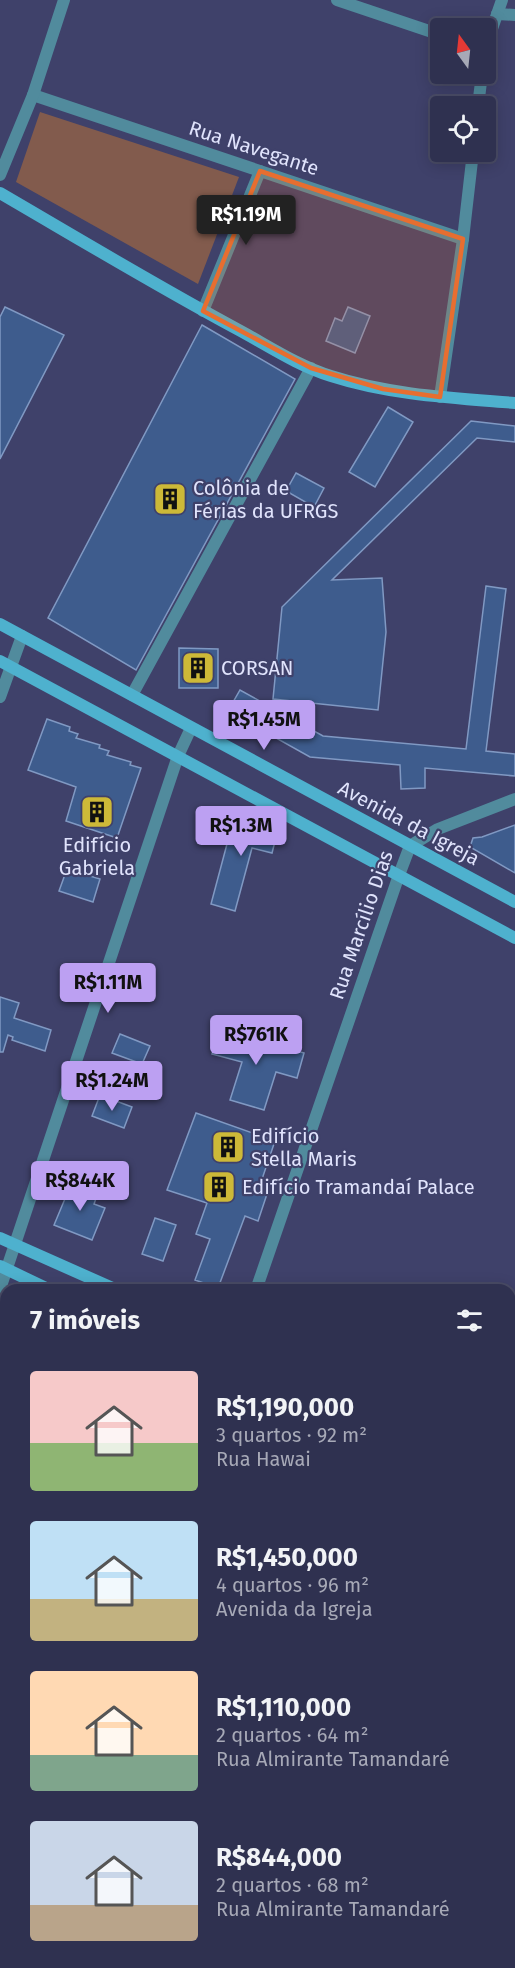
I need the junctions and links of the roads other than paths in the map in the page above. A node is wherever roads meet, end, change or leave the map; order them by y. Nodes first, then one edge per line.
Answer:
1 (63, 0) edge
2 (337, 0) edge
3 (502, 0) edge
4 (498, 14) junction
5 (515, 15) edge
6 (496, 19) edge
7 (430, 31) edge
8 (33, 95) junction
9 (472, 162) edge
10 (260, 171) junction
11 (0, 175) edge
12 (0, 193) edge
13 (463, 239) junction
14 (203, 311) junction
15 (311, 368) junction
16 (440, 397) junction
17 (515, 403) edge
18 (0, 624) edge
19 (22, 636) junction
20 (5, 664) edge
21 (132, 695) junction
22 (0, 697) edge
23 (190, 728) junction
24 (178, 756) junction
25 (515, 799) edge
26 (410, 846) junction
27 (399, 874) junction
28 (515, 902) edge
29 (515, 938) edge
30 (0, 1238) edge
31 (15, 1245) junction
32 (3, 1268) edge
33 (1, 1284) edge
34 (37, 1284) edge
35 (103, 1284) edge
36 (258, 1284) edge

1 - 8 street
2 - 7 street
3 - 4 street
4 - 5 street
4 - 6 street
8 - 10 street, Rua Navegante
8 - 11 street
9 - 13 street
10 - 13 street, Rua Navegante
10 - 14 street
12 - 14 main road
13 - 16 street
14 - 15 main road
15 - 16 main road
15 - 21 street
16 - 17 main road
18 - 19 main road, Avenida da Igreja
19 - 20 street
19 - 21 main road, Avenida da Igreja
20 - 22 street
20 - 24 main road
21 - 23 main road, Avenida da Igreja
23 - 24 street
23 - 26 main road, Avenida da Igreja
24 - 27 main road
24 - 31 street
25 - 26 street
26 - 27 street, Rua Marcílio Dias
26 - 28 main road, Avenida da Igreja
27 - 29 main road
27 - 36 street, Rua Marcílio Dias
30 - 31 main road
31 - 32 street
31 - 35 main road
32 - 33 street
32 - 34 main road

